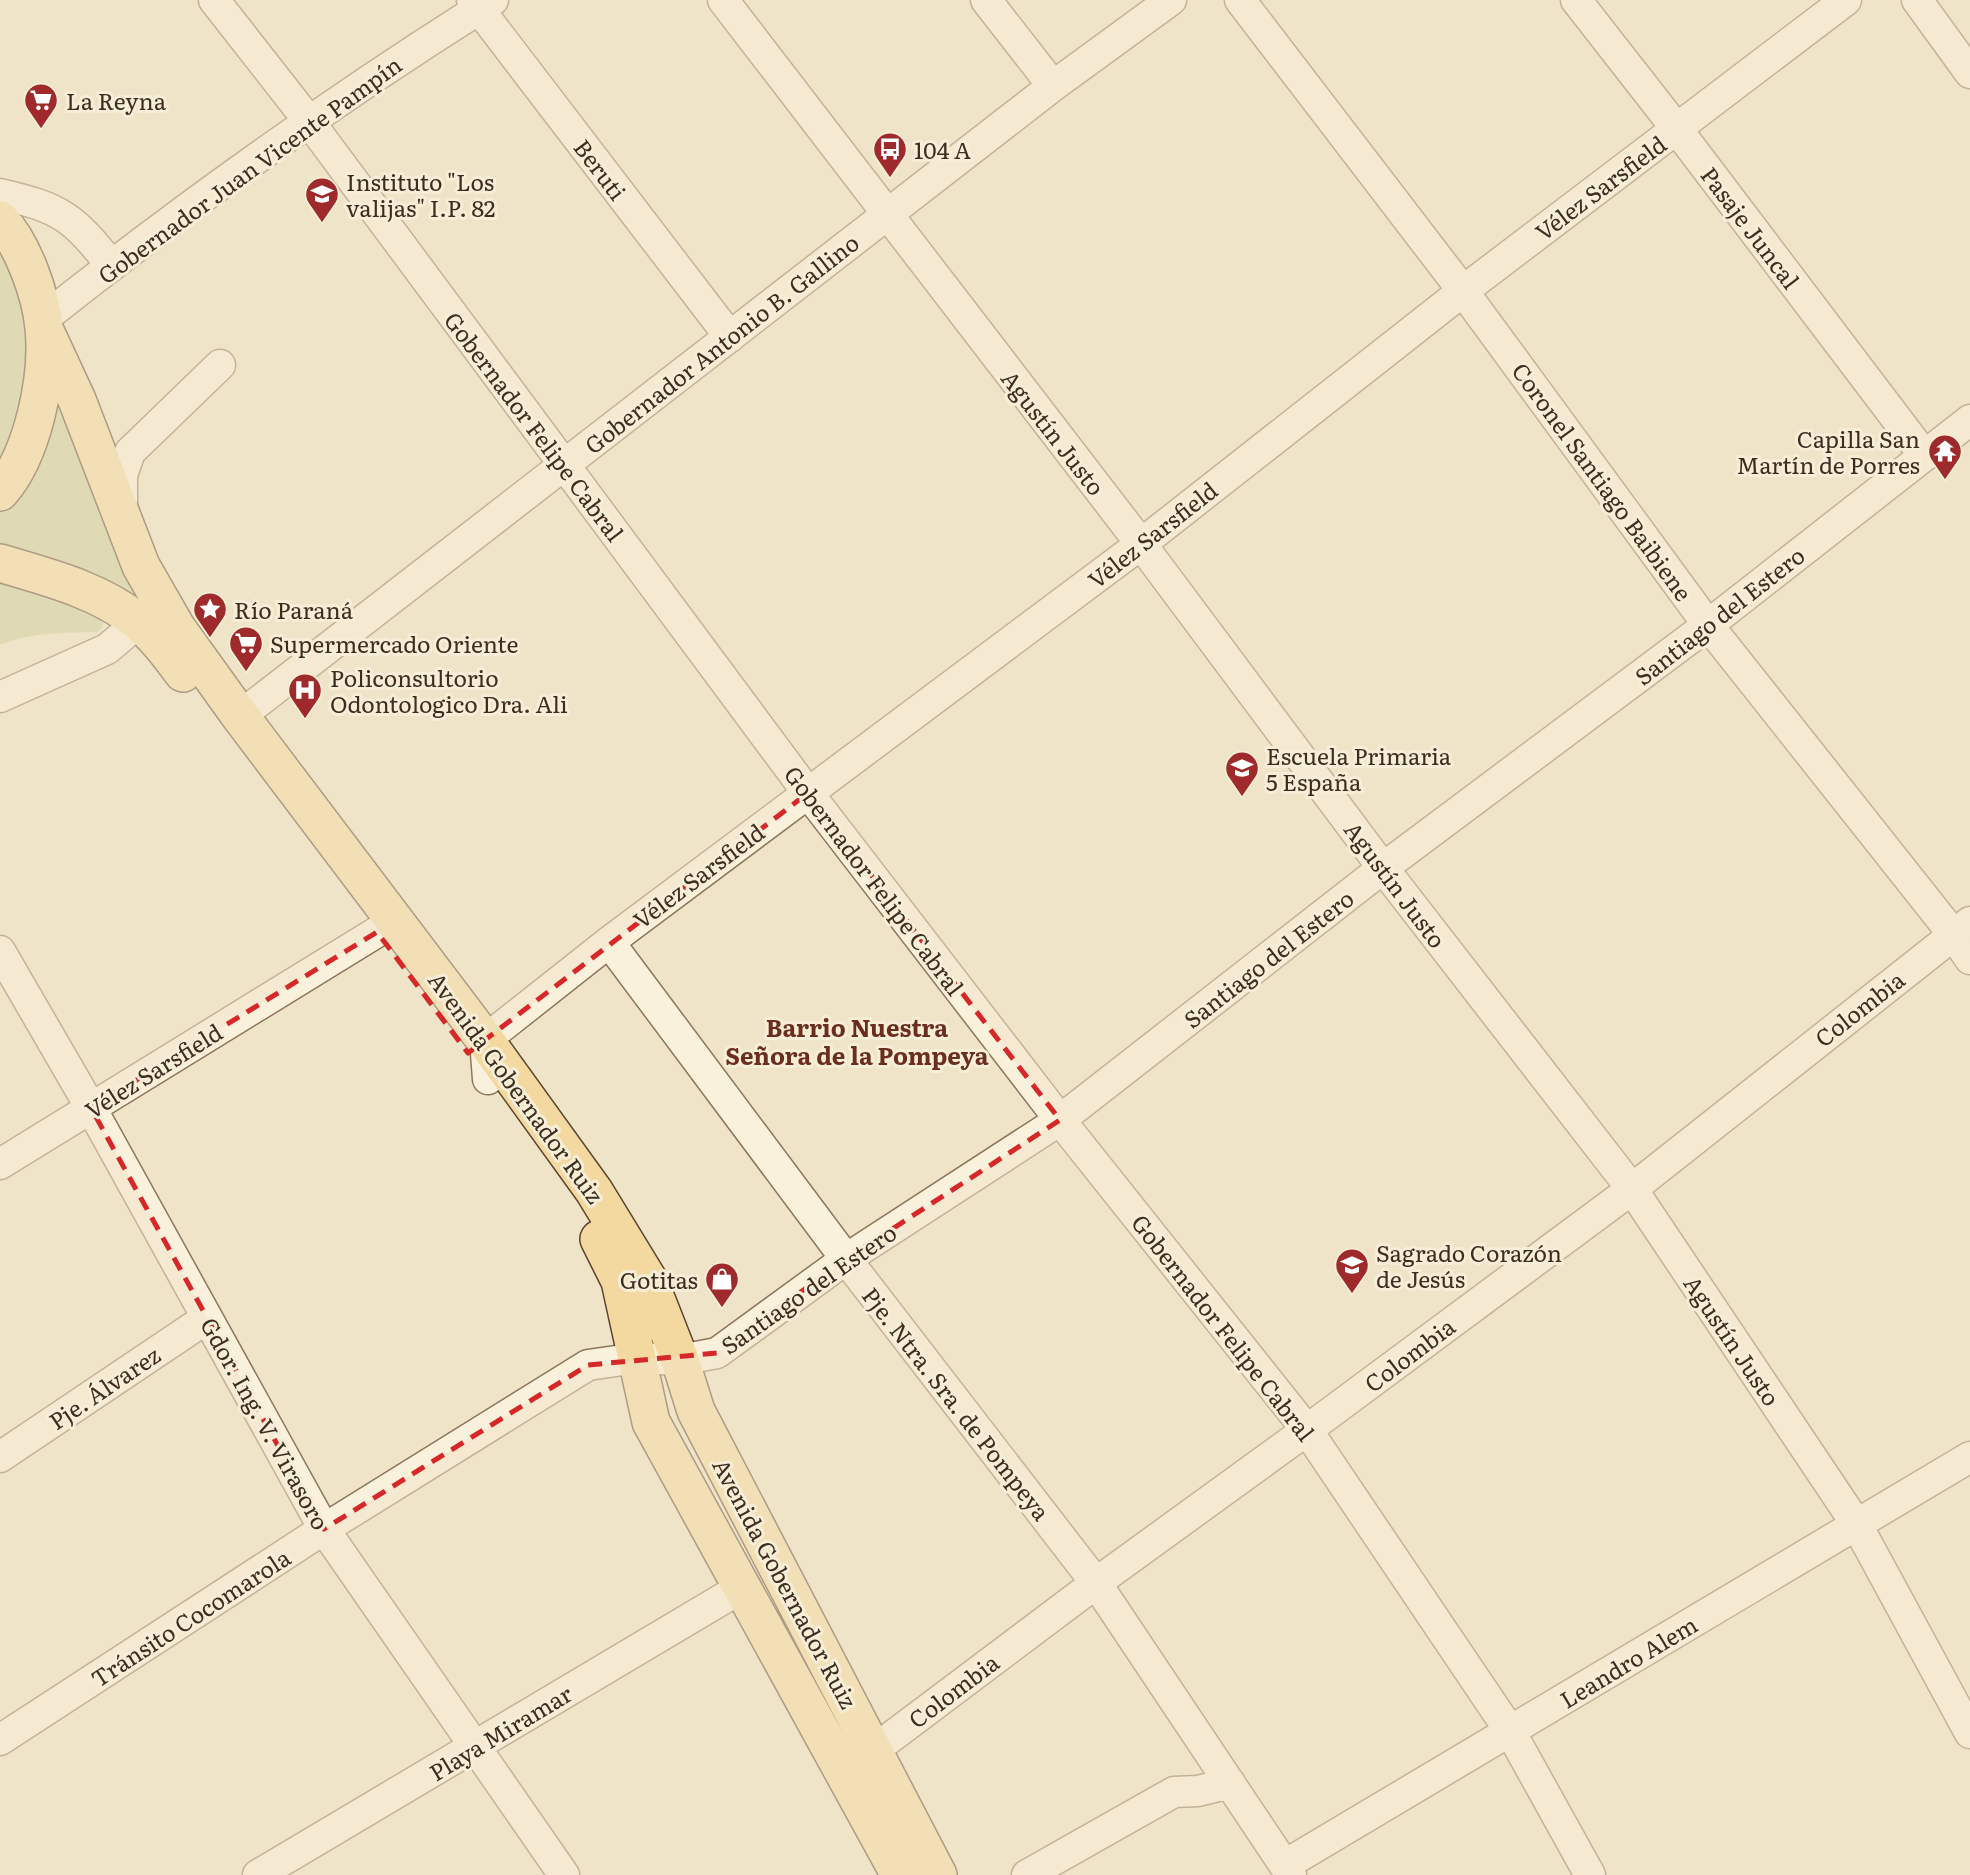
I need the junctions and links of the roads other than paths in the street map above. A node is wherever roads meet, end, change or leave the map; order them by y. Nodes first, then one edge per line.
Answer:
1 (214, 0) edge
2 (723, 0) edge
3 (986, 0) edge
4 (1171, 0) edge
5 (1240, 0) edge
6 (1576, 0) edge
7 (1846, 0) edge
8 (1917, 0) edge
9 (481, 3) edge
10 (1970, 74) edge
11 (1053, 86) junction
12 (308, 120) junction
13 (1676, 128) junction
14 (1, 214) edge
15 (887, 215) junction
16 (111, 265) junction
17 (1463, 291) junction
18 (44, 325) junction
19 (730, 337) junction
20 (220, 365) dead end
21 (1970, 420) edge
22 (1924, 455) junction
23 (564, 465) junction
24 (0, 492) edge
25 (121, 519) junction
26 (1141, 544) junction
27 (0, 563) edge
28 (136, 620) junction
29 (1708, 625) junction
30 (0, 697) edge
31 (240, 716) junction
32 (808, 793) junction
33 (1383, 869) junction
34 (1961, 928) edge
35 (377, 932) junction
36 (609, 942) junction
37 (0, 951) edge
38 (1970, 959) edge
39 (485, 1040) junction
40 (488, 1079) junction
41 (91, 1108) junction
42 (1060, 1120) junction
43 (0, 1164) edge
44 (1632, 1189) junction
45 (846, 1259) junction
46 (207, 1318) junction
47 (637, 1358) junction
48 (680, 1360) junction
49 (1307, 1430) junction
50 (0, 1457) edge
51 (1970, 1457) edge
52 (1857, 1525) junction
53 (324, 1530) junction
54 (1096, 1583) junction
55 (741, 1588) junction
56 (1510, 1731) junction
57 (1970, 1733) edge
58 (0, 1740) edge
59 (474, 1747) junction
60 (874, 1750) junction
61 (1230, 1783) junction
62 (1288, 1870) edge
63 (258, 1875) edge
64 (564, 1875) edge
65 (900, 1875) edge
66 (938, 1875) edge
67 (1027, 1875) edge
68 (1590, 1875) edge

1 - 12 street, Gobernador Felipe Cabral
2 - 15 street, Agustín Justo
3 - 11 street
4 - 11 street, Gobernador Antonio B. Gallino
5 - 17 street, Coronel Santiago Baibiene
6 - 13 street, Pasaje Juncal
7 - 13 street, Vélez Sarsfield
8 - 10 street
9 - 12 street, Gobernador Juan Vicente Pampín
9 - 19 street, Beruti
11 - 15 street, Gobernador Antonio B. Gallino
12 - 16 street, Gobernador Juan Vicente Pampín
12 - 23 street, Gobernador Felipe Cabral
13 - 17 street, Vélez Sarsfield
13 - 22 street, Pasaje Juncal
14 - 16 street
14 - 18 main road
15 - 19 street, Gobernador Antonio B. Gallino
15 - 26 street, Agustín Justo
16 - 18 street, Gobernador Juan Vicente Pampín
17 - 26 street, Vélez Sarsfield
17 - 29 street, Coronel Santiago Baibiene
18 - 24 main road
18 - 25 main road, Avenida Gobernador Ruiz
19 - 23 street, Gobernador Antonio B. Gallino
20 - 25 street
21 - 22 street, Santiago del Estero
22 - 29 street, Santiago del Estero
23 - 31 street, Gobernador Antonio B. Gallino
23 - 32 street, Gobernador Felipe Cabral
25 - 31 main road, Avenida Gobernador Ruiz
26 - 32 street, Vélez Sarsfield
26 - 33 street, Agustín Justo
27 - 28 main road, Avenida Gobernador Ruiz
28 - 30 street
28 - 35 main road, Avenida Gobernador Ruiz
29 - 33 street, Santiago del Estero
29 - 34 street, Coronel Santiago Baibiene
31 - 39 main road, Avenida Gobernador Ruiz
32 - 36 street, Vélez Sarsfield
32 - 42 street, Gobernador Felipe Cabral
33 - 42 street, Santiago del Estero
33 - 44 street, Agustín Justo
34 - 38 street, Coronel Santiago Baibiene
34 - 44 street, Colombia
35 - 40 main road, Avenida Gobernador Ruiz
35 - 41 street, Vélez Sarsfield
36 - 39 street, Vélez Sarsfield
36 - 45 street, Pje. Ntra. Sra. de Pompeya
37 - 41 street, Gdor. Ing. V. Virasoro
39 - 40 street
39 - 48 main road, Avenida Gobernador Ruiz
40 - 47 main road, Avenida Gobernador Ruiz
41 - 43 street, Vélez Sarsfield
41 - 46 street, Gdor. Ing. V. Virasoro
42 - 45 street, Santiago del Estero
42 - 49 street, Gobernador Felipe Cabral
44 - 49 street, Colombia
44 - 52 street, Agustín Justo
45 - 48 street, Santiago del Estero
45 - 54 street, Pje. Ntra. Sra. de Pompeya
46 - 50 street, Pje. Álvarez
46 - 53 street, Gdor. Ing. V. Virasoro
47 - 48 street, Santiago del Estero
47 - 53 street, Tránsito Cocomarola
47 - 55 main road, Avenida Gobernador Ruiz
48 - 60 main road, Avenida Gobernador Ruiz
49 - 54 street, Colombia
49 - 56 street, Gobernador Felipe Cabral
51 - 52 street, Leandro Alem
52 - 56 street, Leandro Alem
52 - 57 street, Agustín Justo
53 - 58 street, Tránsito Cocomarola
53 - 59 street, Gdor. Ing. V. Virasoro
54 - 60 street, Colombia
54 - 61 street, Pje. Ntra. Sra. de Pompeya
55 - 59 street, Playa Miramar
55 - 65 main road, Avenida Gobernador Ruiz
56 - 62 street, Leandro Alem
56 - 68 street, Gobernador Felipe Cabral
59 - 63 street, Playa Miramar
59 - 64 street, Gdor. Ing. V. Virasoro
60 - 66 main road, Avenida Gobernador Ruiz
61 - 62 street, Pje. Ntra. Sra. de Pompeya
61 - 67 street

